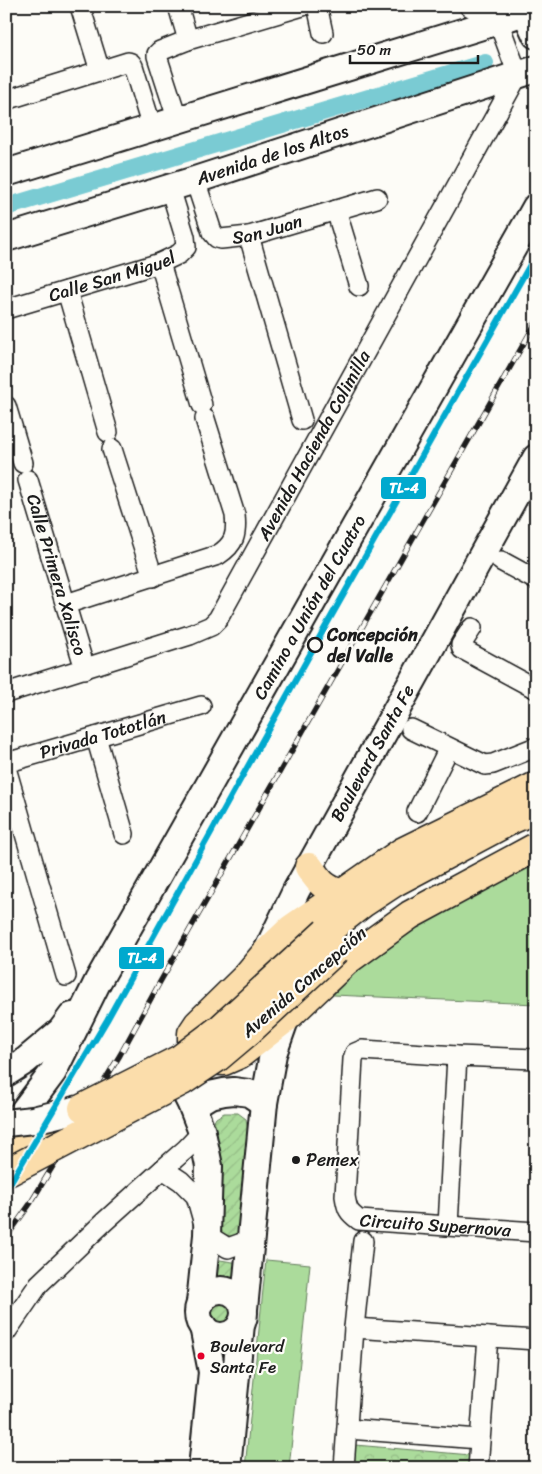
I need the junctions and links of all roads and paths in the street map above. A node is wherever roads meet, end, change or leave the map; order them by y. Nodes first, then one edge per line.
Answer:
1 (80, 6) edge
2 (178, 6) edge
3 (304, 6) edge
4 (316, 6) edge
5 (469, 6) edge
6 (279, 9) edge
7 (532, 18) edge
8 (498, 21) junction
9 (323, 33) dead end
10 (188, 40) junction
11 (100, 71) junction
12 (527, 72) edge
13 (8, 94) edge
14 (178, 121) junction
15 (152, 128) junction
16 (6, 173) edge
17 (195, 180) junction
18 (170, 188) junction
19 (377, 198) dead end
20 (536, 207) edge
21 (336, 210) junction
22 (250, 236) junction
23 (6, 238) edge
24 (160, 263) junction
25 (359, 286) dead end
26 (67, 291) junction
27 (6, 309) edge
28 (6, 406) edge
29 (302, 420) dead end
30 (536, 458) edge
31 (501, 561) dead end
32 (153, 577) junction
33 (536, 580) edge
34 (66, 604) junction
35 (472, 628) dead end
36 (85, 669) junction
37 (536, 689) edge
38 (6, 693) edge
39 (201, 706) dead end
40 (411, 729) dead end
41 (96, 737) junction
42 (536, 747) edge
43 (449, 748) junction
44 (6, 763) edge
45 (6, 768) edge
46 (536, 786) edge
47 (536, 809) edge
48 (417, 812) dead end
49 (536, 830) edge
50 (124, 834) dead end
51 (536, 848) edge
52 (309, 867) junction
53 (296, 890) junction
54 (341, 894) junction
55 (291, 929) junction
56 (332, 940) junction
57 (266, 953) junction
58 (66, 976) dead end
59 (98, 981) junction
60 (284, 1018) junction
61 (192, 1033) junction
62 (457, 1056) junction
63 (536, 1060) edge
64 (6, 1073) edge
65 (264, 1103) junction
66 (192, 1106) junction
67 (83, 1108) joint
68 (6, 1132) edge
69 (202, 1132) junction
70 (163, 1169) junction
71 (6, 1173) edge
72 (448, 1226) junction
73 (536, 1232) edge
74 (207, 1235) junction
75 (250, 1240) junction
76 (363, 1241) dead end
77 (201, 1315) junction
78 (243, 1317) junction
79 (354, 1328) junction
80 (6, 1332) edge
81 (488, 1337) junction
82 (536, 1340) edge
83 (348, 1429) junction
84 (480, 1439) junction
85 (202, 1468) edge
86 (228, 1468) edge
87 (344, 1468) edge
88 (478, 1468) edge

1 - 11 street
2 - 10 street
3 - 6 street
4 - 9 street
5 - 8 street
6 - 10 street
7 - 8 street
8 - 12 street
8 - 14 street
10 - 14 street
11 - 13 street
11 - 15 street
12 - 17 street, Avenida de los Altos
12 - 36 street, Avenida Hacienda Colimilla
14 - 15 street
15 - 16 street
17 - 18 street, Avenida de los Altos
17 - 22 street, San Juan
18 - 23 street, Avenida de los Altos
18 - 24 street, Calle San Miguel
19 - 21 street, San Juan
20 - 59 street, Camino a Unión del Cuatro
21 - 22 street, San Juan
21 - 25 street
22 - 29 street
24 - 26 street, Calle San Miguel
24 - 32 street
26 - 27 street, Calle San Miguel
26 - 32 street
28 - 34 street, Calle Primera Xalisco
30 - 52 street, Boulevard Santa Fe
31 - 33 street
32 - 34 street
34 - 36 street, Calle Primera Xalisco
35 - 37 street
36 - 38 street, Avenida Hacienda Colimilla
39 - 41 street, Privada Tototlán
40 - 43 street
41 - 44 street, Privada Tototlán
41 - 50 street
42 - 43 street
43 - 48 street
45 - 58 street
46 - 54 main road
47 - 56 main road, Avenida Concepción
49 - 56 main road, Avenida Concepción
51 - 60 main road
52 - 53 street, Boulevard Santa Fe
52 - 54 main road
53 - 55 street, Boulevard Santa Fe
53 - 57 street, Boulevard Santa Fe
54 - 55 main road
55 - 57 main road
55 - 60 street, Boulevard Santa Fe
56 - 67 main road, Avenida Concepción, bridge
56 - 71 main road, Avenida Concepción, bridge
57 - 61 main road
59 - 64 street, Camino a Unión del Cuatro
59 - 68 street, Camino a Unión del Cuatro
60 - 61 main road
60 - 65 street, Boulevard Santa Fe
61 - 66 street
62 - 63 street, Circuito Supernova
62 - 72 street
62 - 72 street, Circuito Supernova
65 - 66 street
65 - 75 street, Boulevard Santa Fe
66 - 69 street
67 - 68 main road, Camino a Unión del Cuatro, bridge
69 - 70 street
69 - 74 street
70 - 74 street
70 - 80 street
72 - 73 street, Circuito Supernova
74 - 75 street
74 - 77 street
75 - 78 street, Boulevard Santa Fe
76 - 79 street
77 - 78 street
77 - 78 street
77 - 85 street
78 - 86 street, Boulevard Santa Fe
79 - 81 street
79 - 83 street
81 - 82 street
81 - 84 street
83 - 84 street
83 - 87 street
84 - 88 street

